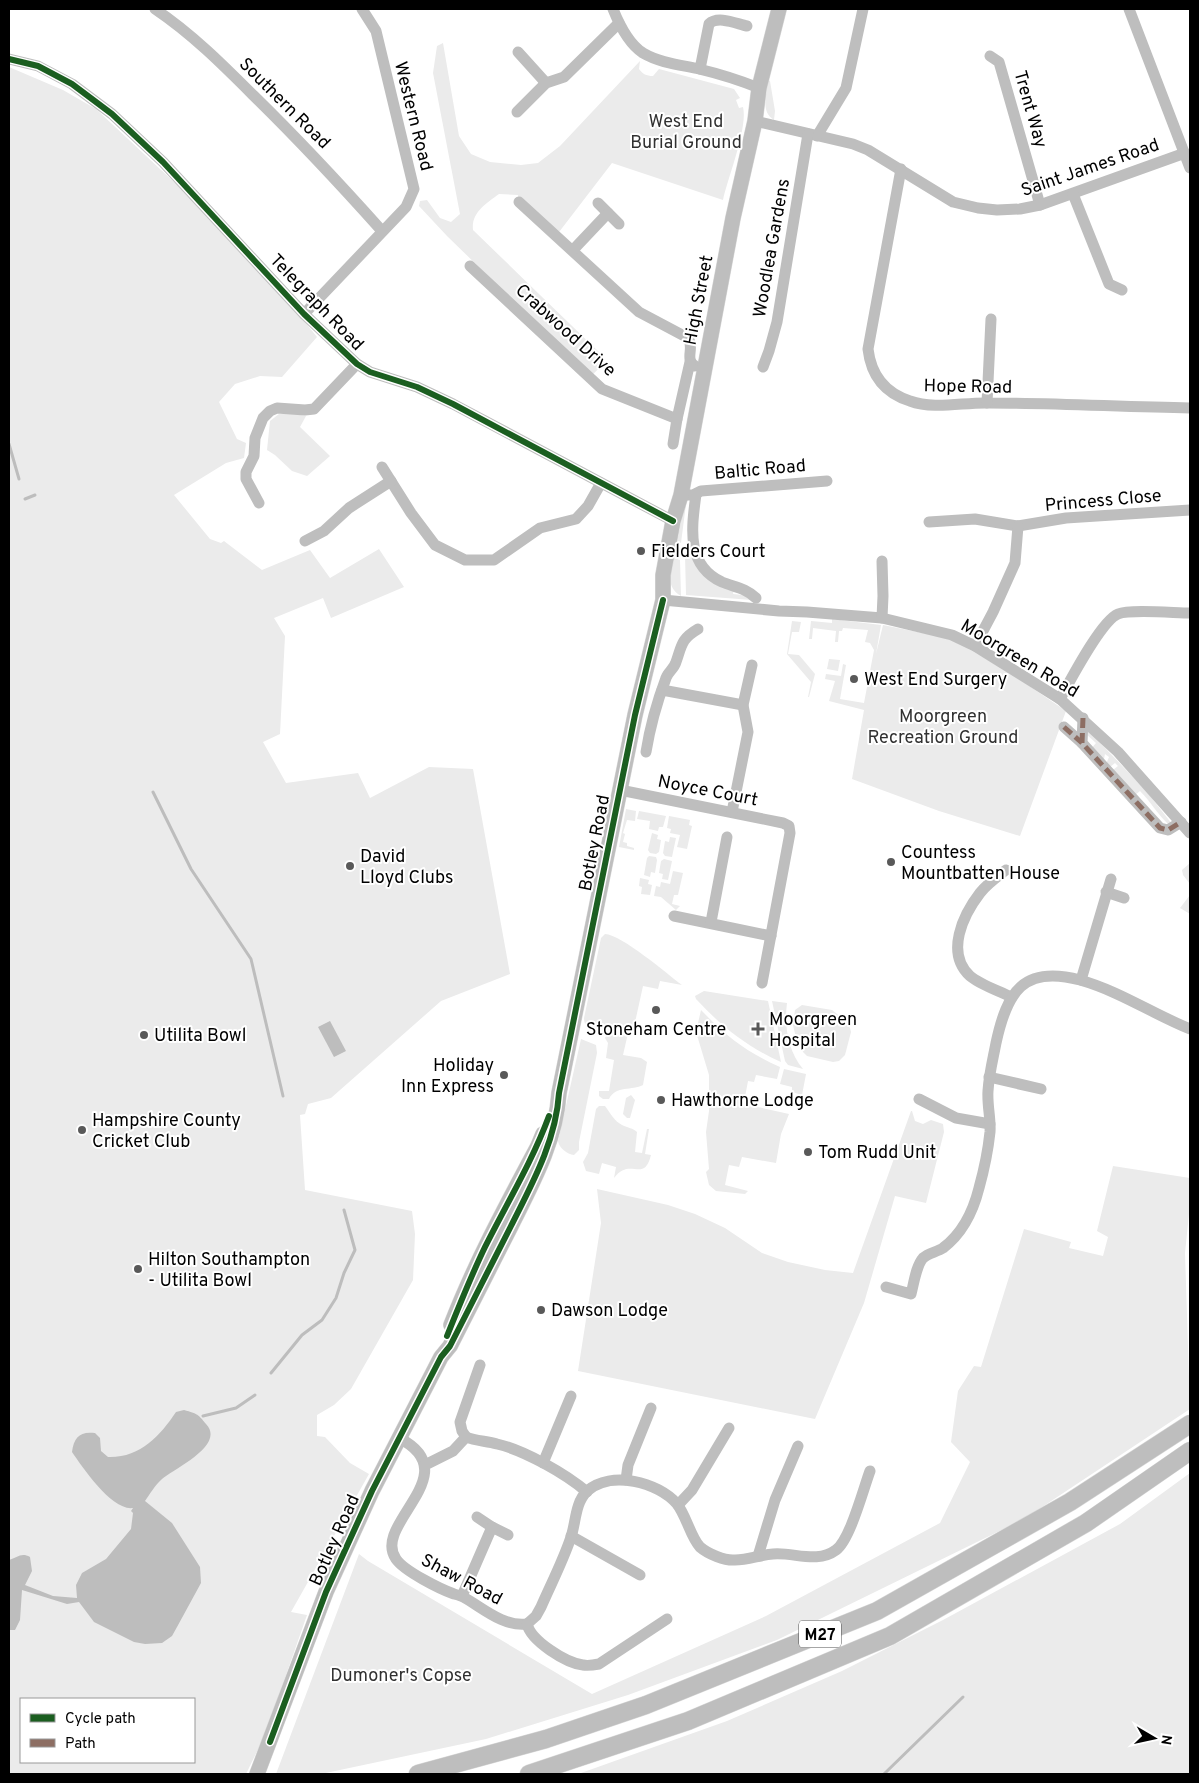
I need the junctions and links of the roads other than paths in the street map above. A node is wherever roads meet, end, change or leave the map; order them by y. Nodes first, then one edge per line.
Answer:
1 (155, 9) edge
2 (362, 9) edge
3 (613, 9) edge
4 (779, 9) edge
5 (863, 9) edge
6 (1129, 9) edge
7 (619, 23) junction
8 (747, 26) dead end
9 (518, 52) dead end
10 (990, 56) dead end
11 (9, 59) edge
12 (700, 69) junction
13 (546, 83) junction
14 (759, 88) junction
15 (517, 112) dead end
16 (755, 121) junction
17 (813, 135) junction
18 (1188, 161) edge
19 (901, 169) junction
20 (1074, 194) junction
21 (519, 202) dead end
22 (598, 203) dead end
23 (1040, 205) junction
24 (608, 213) junction
25 (619, 224) dead end
26 (382, 231) junction
27 (573, 250) junction
28 (470, 266) dead end
29 (1122, 290) dead end
30 (304, 314) junction
31 (991, 319) dead end
32 (356, 364) junction
33 (698, 365) junction
34 (763, 367) dead end
35 (988, 403) junction
36 (1190, 408) edge
37 (677, 419) junction
38 (673, 444) dead end
39 (382, 467) dead end
40 (391, 481) junction
41 (827, 482) dead end
42 (601, 483) junction
43 (689, 494) junction
44 (259, 503) dead end
45 (1190, 510) edge
46 (673, 521) junction
47 (929, 522) dead end
48 (1018, 526) junction
49 (305, 541) dead end
50 (882, 561) dead end
51 (756, 598) dead end
52 (663, 600) junction
53 (1190, 613) edge
54 (882, 618) junction
55 (698, 628) dead end
56 (975, 646) junction
57 (752, 665) dead end
58 (662, 690) junction
59 (1060, 699) junction
60 (743, 706) junction
61 (1083, 718) junction
62 (1064, 727) dead end
63 (1082, 743) junction
64 (646, 752) dead end
65 (620, 790) junction
66 (732, 812) junction
67 (1181, 822) junction
68 (1190, 833) edge
69 (727, 837) dead end
70 (1006, 870) dead end
71 (1110, 879) dead end
72 (1106, 892) junction
73 (1124, 898) dead end
74 (674, 916) dead end
75 (711, 922) junction
76 (771, 936) junction
77 (1080, 980) junction
78 (762, 983) dead end
79 (1011, 997) junction
80 (1190, 1029) edge
81 (989, 1077) junction
82 (1041, 1089) dead end
83 (919, 1099) dead end
84 (990, 1124) junction
85 (886, 1287) dead end
86 (480, 1365) dead end
87 (571, 1396) dead end
88 (651, 1408) dead end
89 (1190, 1424) edge
90 (729, 1428) dead end
91 (466, 1437) junction
92 (399, 1438) junction
93 (798, 1446) dead end
94 (1190, 1451) edge
95 (543, 1463) junction
96 (425, 1465) junction
97 (870, 1471) dead end
98 (626, 1480) junction
99 (587, 1492) junction
100 (678, 1505) junction
101 (477, 1517) dead end
102 (492, 1527) junction
103 (508, 1535) dead end
104 (571, 1536) junction
105 (758, 1556) junction
106 (640, 1575) dead end
107 (462, 1596) junction
108 (668, 1619) dead end
109 (527, 1624) junction
110 (256, 1774) edge
111 (418, 1774) edge
112 (529, 1774) edge

1 - 26 street, Southern Road
2 - 26 street, Western Road
3 - 7 street
4 - 14 main road, High Street
5 - 17 street
6 - 18 street
7 - 12 street
7 - 13 street
8 - 12 street
9 - 13 street
10 - 23 street, Trent Way
11 - 30 street, Telegraph Road
12 - 14 street
13 - 15 street
14 - 16 main road, High Street
16 - 17 street, Saint James Road
16 - 33 main road, High Street
17 - 19 street, Saint James Road
17 - 34 street, Woodlea Gardens
18 - 20 street, Saint James Road
19 - 23 street, Saint James Road
19 - 35 street, Hope Road
20 - 23 street, Saint James Road
20 - 29 street
21 - 27 street
22 - 24 street
24 - 25 street
24 - 27 street
26 - 30 street, Western Road
27 - 33 street
28 - 37 street, Crabwood Drive
30 - 32 street, Telegraph Road
31 - 35 street
32 - 42 street, Telegraph Road
32 - 44 street
33 - 37 street
33 - 43 main road, High Street
35 - 36 street, Hope Road
37 - 38 street
39 - 40 street
40 - 42 street
40 - 49 street
41 - 43 street, Baltic Road
42 - 46 street, Telegraph Road
43 - 46 main road, High Street
43 - 51 street, Baltic Road
45 - 48 street, Princess Close
46 - 52 main road, High Street
47 - 48 street, Princess Close
48 - 56 street
50 - 54 street
52 - 54 street, Moorgreen Road
52 - 65 main road, Botley Road
53 - 59 street
54 - 56 street, Moorgreen Road
55 - 58 street
56 - 59 street, Moorgreen Road
57 - 60 street
58 - 60 street
58 - 64 street
59 - 61 street, Moorgreen Road
60 - 66 street
61 - 63 street
61 - 67 street, Moorgreen Road
62 - 63 street
63 - 67 street
65 - 66 street, Noyce Court
65 - 92 main road, Botley Road
66 - 76 street, Noyce Court
67 - 68 street, Moorgreen Road
69 - 75 street
70 - 79 street
71 - 72 street
72 - 73 street
72 - 77 street
74 - 75 street
75 - 76 street
76 - 78 street
77 - 79 street
77 - 80 street
79 - 81 street
81 - 82 street
81 - 84 street
83 - 84 street
84 - 85 street
86 - 91 street
87 - 95 street
88 - 98 street
89 - 111 highway, M27
90 - 100 street
91 - 95 street
91 - 96 street
92 - 96 street
92 - 110 main road, Botley Road
93 - 105 street
94 - 112 highway, M27
95 - 99 street
96 - 107 street, Shaw Road
97 - 105 street
98 - 99 street
98 - 100 street
99 - 104 street
100 - 105 street
101 - 102 street
102 - 103 street
102 - 107 street
104 - 106 street
104 - 109 street
107 - 109 street, Shaw Road
108 - 109 street

